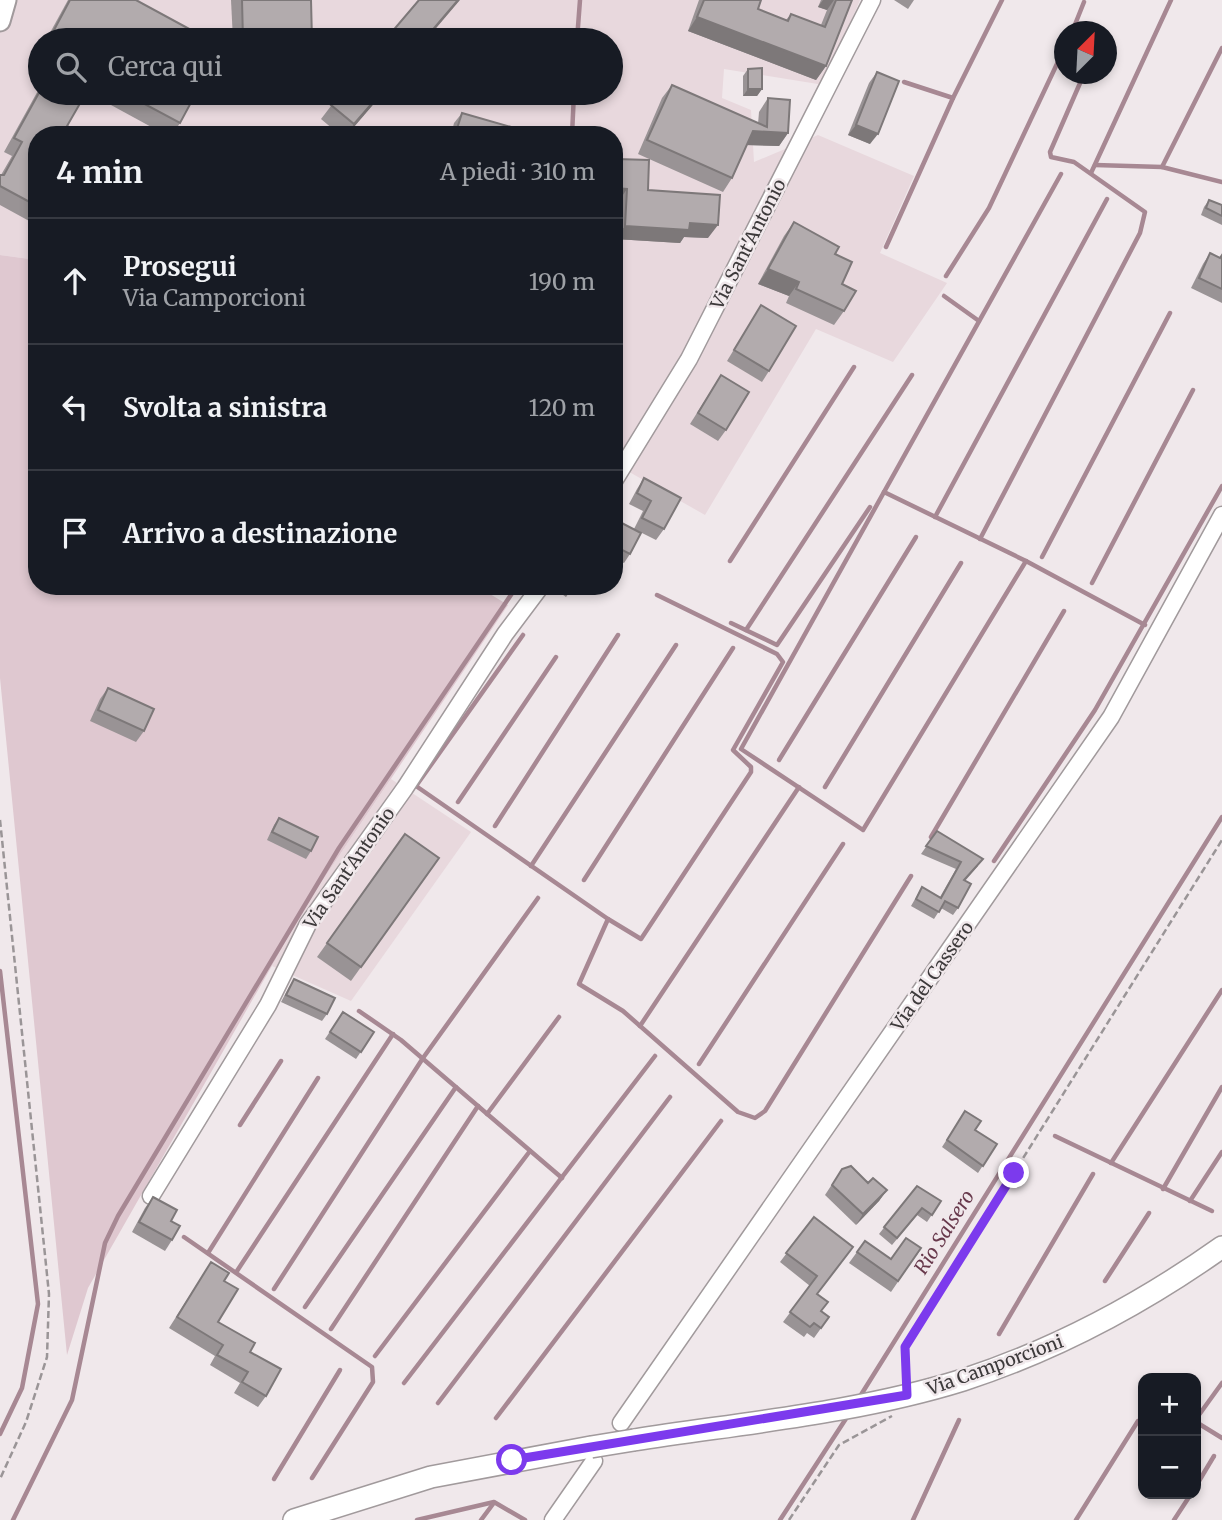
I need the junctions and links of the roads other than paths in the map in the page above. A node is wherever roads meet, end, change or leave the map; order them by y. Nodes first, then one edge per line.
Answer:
1 (872, 0) edge
2 (623, 466) edge
3 (1222, 515) edge
4 (534, 595) edge
5 (151, 1196) edge
6 (1222, 1247) edge
7 (621, 1423) dead end
8 (592, 1454) junction
9 (295, 1520) edge
10 (553, 1520) edge

1 - 2 street, Via Sant'Antonio
3 - 7 street, Via del Cassero
4 - 5 street, Via Sant'Antonio
6 - 8 main road, Via Camporcioni, bridge
8 - 9 main road, Via Camporcioni
8 - 10 street

